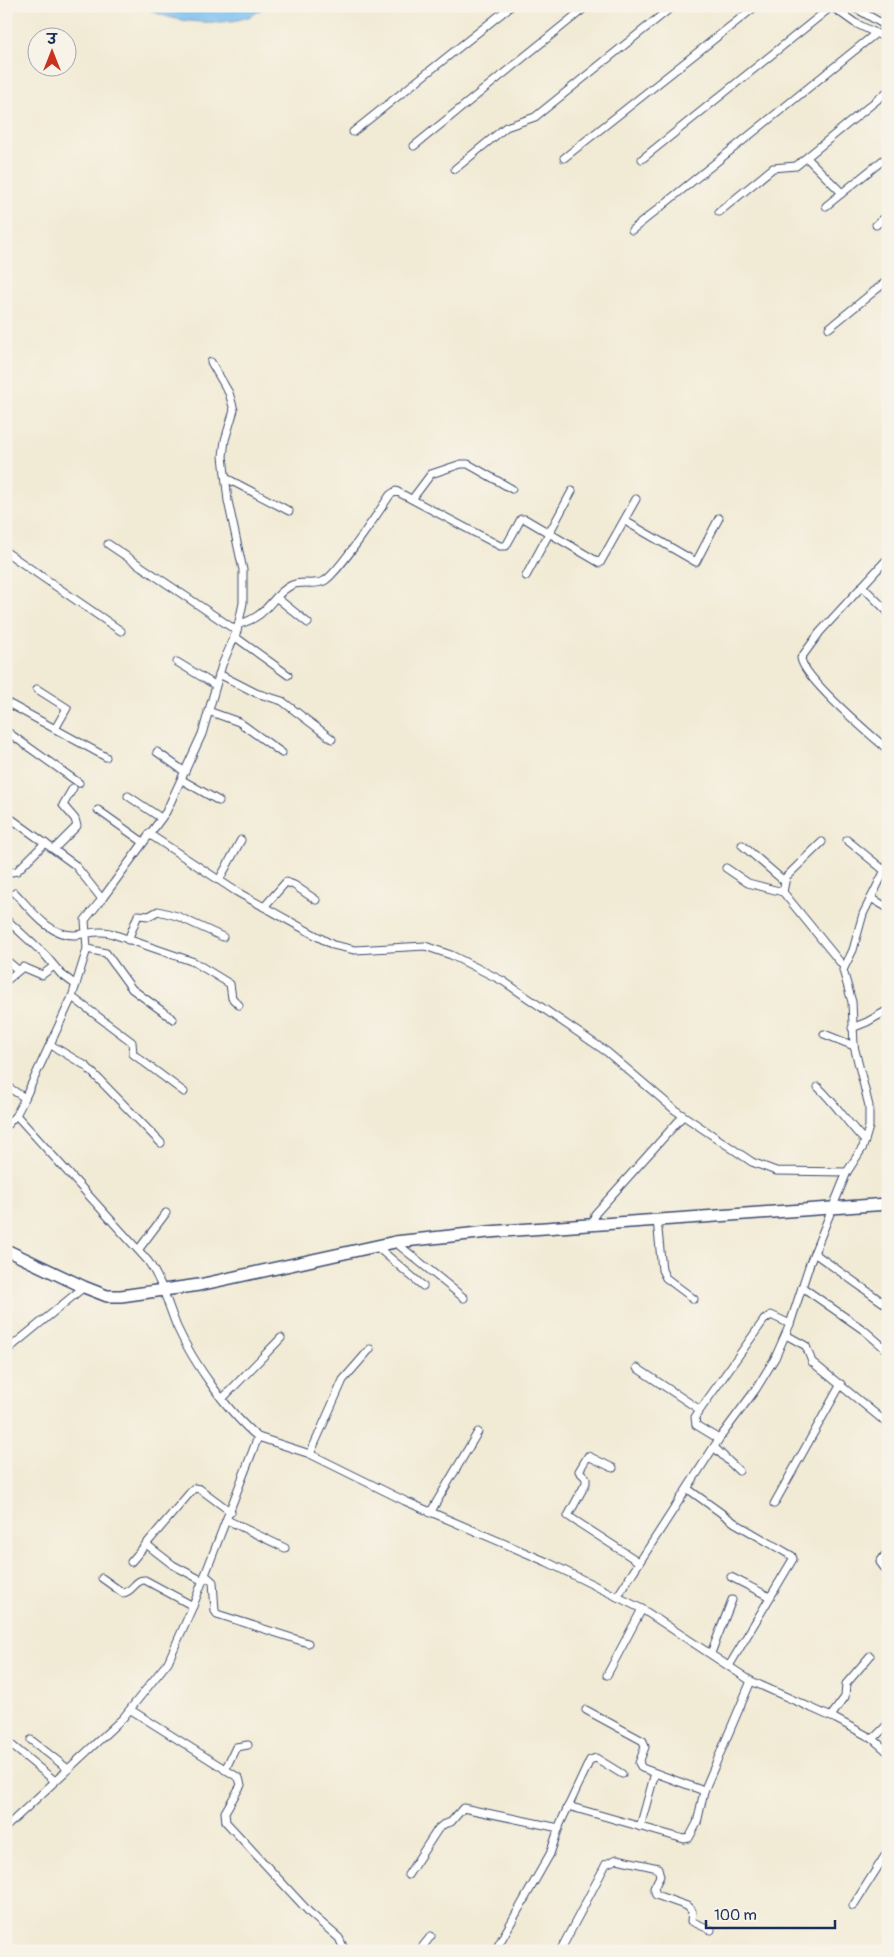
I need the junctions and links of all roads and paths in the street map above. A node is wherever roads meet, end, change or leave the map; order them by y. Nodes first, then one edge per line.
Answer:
1 (511, 6) edge
2 (587, 6) edge
3 (673, 6) edge
4 (756, 6) edge
5 (831, 6) edge
6 (852, 6) edge
7 (888, 27) edge
8 (875, 34) junction
9 (888, 39) edge
10 (888, 92) edge
11 (353, 132) dead end
12 (414, 146) dead end
13 (888, 156) edge
14 (564, 158) dead end
15 (806, 158) junction
16 (642, 159) dead end
17 (454, 169) dead end
18 (842, 193) junction
19 (826, 206) dead end
20 (719, 212) dead end
21 (888, 215) edge
22 (876, 225) dead end
23 (632, 230) dead end
24 (888, 280) edge
25 (829, 328) dead end
26 (211, 362) dead end
27 (226, 478) junction
28 (512, 490) dead end
29 (572, 491) dead end
30 (413, 498) junction
31 (636, 499) dead end
32 (289, 511) dead end
33 (719, 518) dead end
34 (625, 521) junction
35 (550, 532) junction
36 (108, 544) dead end
37 (6, 552) edge
38 (888, 558) edge
39 (526, 576) dead end
40 (862, 586) junction
41 (278, 598) junction
42 (888, 612) edge
43 (308, 623) dead end
44 (237, 630) junction
45 (121, 631) dead end
46 (177, 662) dead end
47 (219, 674) junction
48 (288, 675) dead end
49 (215, 685) junction
50 (37, 688) dead end
51 (6, 702) edge
52 (208, 711) junction
53 (55, 729) junction
54 (6, 731) edge
55 (332, 739) dead end
56 (888, 750) edge
57 (157, 752) dead end
58 (282, 753) dead end
59 (106, 757) dead end
60 (185, 772) junction
61 (182, 780) junction
62 (128, 796) dead end
63 (219, 801) dead end
64 (98, 810) dead end
65 (6, 814) edge
66 (161, 818) junction
67 (149, 834) junction
68 (241, 840) dead end
69 (847, 840) dead end
70 (143, 842) junction
71 (822, 842) dead end
72 (45, 843) junction
73 (742, 845) dead end
74 (54, 849) junction
75 (886, 867) edge
76 (726, 868) dead end
77 (6, 873) edge
78 (219, 880) junction
79 (784, 881) junction
80 (783, 892) junction
81 (15, 893) dead end
82 (102, 898) junction
83 (871, 898) junction
84 (316, 900) dead end
85 (264, 907) junction
86 (888, 908) edge
87 (6, 919) edge
88 (86, 933) junction
89 (223, 937) dead end
90 (128, 940) junction
91 (88, 948) junction
92 (6, 960) edge
93 (54, 966) junction
94 (844, 967) junction
95 (18, 970) junction
96 (6, 981) edge
97 (76, 985) junction
98 (72, 997) junction
99 (239, 1005) dead end
100 (888, 1010) edge
101 (173, 1019) dead end
102 (852, 1028) junction
103 (824, 1034) dead end
104 (51, 1045) junction
105 (854, 1046) junction
106 (6, 1086) edge
107 (818, 1087) dead end
108 (184, 1092) dead end
109 (25, 1098) junction
110 (16, 1115) junction
111 (683, 1116) junction
112 (6, 1126) edge
113 (865, 1141) junction
114 (161, 1143) dead end
115 (847, 1172) junction
116 (888, 1204) edge
117 (834, 1207) junction
118 (166, 1213) dead end
119 (657, 1220) junction
120 (593, 1221) junction
121 (395, 1242) junction
122 (376, 1246) junction
123 (139, 1249) junction
124 (6, 1250) edge
125 (814, 1253) junction
126 (423, 1286) dead end
127 (84, 1287) junction
128 (802, 1287) junction
129 (164, 1292) junction
130 (464, 1298) dead end
131 (694, 1299) dead end
132 (888, 1306) edge
133 (790, 1324) junction
134 (786, 1335) junction
135 (281, 1338) dead end
136 (7, 1347) edge
137 (370, 1349) dead end
138 (888, 1351) edge
139 (636, 1368) dead end
140 (840, 1384) junction
141 (222, 1399) junction
142 (700, 1410) junction
143 (888, 1424) edge
144 (478, 1432) dead end
145 (258, 1437) junction
146 (719, 1439) junction
147 (714, 1447) junction
148 (310, 1454) junction
149 (613, 1468) dead end
150 (739, 1471) dead end
151 (688, 1489) junction
152 (774, 1504) dead end
153 (231, 1512) junction
154 (430, 1512) junction
155 (227, 1520) junction
156 (146, 1544) junction
157 (285, 1548) dead end
158 (888, 1551) edge
159 (131, 1562) dead end
160 (639, 1562) junction
161 (888, 1573) edge
162 (731, 1577) dead end
163 (102, 1578) dead end
164 (204, 1578) junction
165 (617, 1597) junction
166 (770, 1597) junction
167 (732, 1600) dead end
168 (193, 1606) junction
169 (642, 1609) junction
170 (308, 1643) dead end
171 (710, 1653) junction
172 (870, 1656) dead end
173 (729, 1666) junction
174 (607, 1675) dead end
175 (751, 1681) junction
176 (131, 1710) junction
177 (586, 1710) dead end
178 (831, 1716) junction
179 (888, 1724) edge
180 (873, 1739) junction
181 (32, 1740) dead end
182 (9, 1743) dead end
183 (248, 1745) dead end
184 (888, 1752) edge
185 (68, 1769) junction
186 (225, 1770) junction
187 (655, 1773) junction
188 (622, 1774) dead end
189 (55, 1781) junction
190 (704, 1791) junction
191 (568, 1806) junction
192 (6, 1827) edge
193 (640, 1827) junction
194 (559, 1828) junction
195 (888, 1851) edge
196 (408, 1875) dead end
197 (853, 1906) dead end
198 (711, 1930) dead end
199 (431, 1936) dead end
200 (345, 1951) edge
201 (419, 1951) edge
202 (495, 1951) edge
203 (560, 1951) edge

1 - 11 street
2 - 12 street
3 - 17 street
4 - 14 street
5 - 8 street
5 - 16 street
6 - 7 street
8 - 9 street
8 - 23 street
10 - 15 street
13 - 18 street
15 - 18 street
15 - 20 street
18 - 19 street
21 - 22 street
24 - 25 street
26 - 27 street
27 - 32 street
27 - 44 street
28 - 30 street
29 - 35 street
30 - 35 street
30 - 41 street
31 - 34 street
33 - 34 street
34 - 35 street
35 - 39 street
36 - 44 street
37 - 45 street
38 - 40 street
40 - 42 street
40 - 56 street
41 - 43 street
41 - 44 street
44 - 47 street
44 - 48 street
46 - 49 street
47 - 49 street
47 - 55 street
49 - 52 street
50 - 53 street
51 - 53 street
52 - 58 street
52 - 60 street
53 - 59 street
54 - 74 street
57 - 60 street
60 - 61 street
61 - 63 street
61 - 66 street
62 - 66 street
64 - 70 street
65 - 72 street
66 - 67 street
67 - 70 street
67 - 78 street
68 - 78 street
69 - 75 street
70 - 82 street
71 - 79 street
72 - 74 street
72 - 77 street
73 - 79 street
74 - 82 street
75 - 83 street
76 - 80 street
78 - 85 street
79 - 80 street
80 - 94 street
81 - 88 street
82 - 88 street
83 - 86 street
83 - 94 street
84 - 85 street
85 - 111 street
87 - 93 street
88 - 90 street
88 - 91 street
89 - 90 street
90 - 99 street
91 - 97 street
91 - 101 street
92 - 95 street
93 - 95 street
93 - 97 street
94 - 102 street
95 - 96 street
97 - 98 street
98 - 104 street
98 - 108 street
100 - 102 street
102 - 105 street
103 - 105 street
104 - 109 street
104 - 114 street
105 - 113 street
106 - 109 street
107 - 113 street
109 - 110 street
110 - 112 street
110 - 123 street
111 - 115 street
111 - 120 street
113 - 115 street
115 - 117 street
116 - 117 highway
117 - 119 highway
117 - 125 street
118 - 123 street
119 - 120 highway
119 - 131 street
120 - 121 highway
121 - 122 highway
121 - 130 street
122 - 126 street
122 - 129 highway
123 - 129 street
124 - 127 highway
125 - 128 street
125 - 132 street
127 - 129 highway
127 - 136 street
128 - 133 street
128 - 138 street
129 - 141 street
133 - 134 street
133 - 142 street
134 - 140 street
134 - 146 street
135 - 141 street
137 - 148 street
139 - 142 street
140 - 143 street
140 - 152 street
141 - 145 street
142 - 146 street
144 - 154 street
145 - 148 street
145 - 153 street
146 - 147 street
147 - 150 street
147 - 151 street
148 - 154 street
149 - 160 street
151 - 160 street
151 - 166 street
153 - 155 street
153 - 156 street
154 - 165 street
155 - 157 street
155 - 164 street
156 - 159 street
156 - 164 street
158 - 161 street
160 - 165 street
162 - 166 street
163 - 168 street
164 - 168 street
164 - 170 street
165 - 169 street
166 - 173 street
167 - 171 street
168 - 176 street
169 - 171 street
169 - 174 street
171 - 173 street
172 - 178 street
173 - 175 street
175 - 178 street
175 - 190 street
176 - 185 street
176 - 186 street
177 - 187 street
178 - 180 street
179 - 180 street
180 - 184 street
181 - 185 street
182 - 189 street
183 - 186 street
185 - 189 street
186 - 200 street
187 - 190 street
187 - 193 street
188 - 191 street
189 - 192 street
190 - 193 street
191 - 193 street
191 - 194 street
194 - 196 street
194 - 202 street
195 - 197 street
198 - 203 street
199 - 201 street

